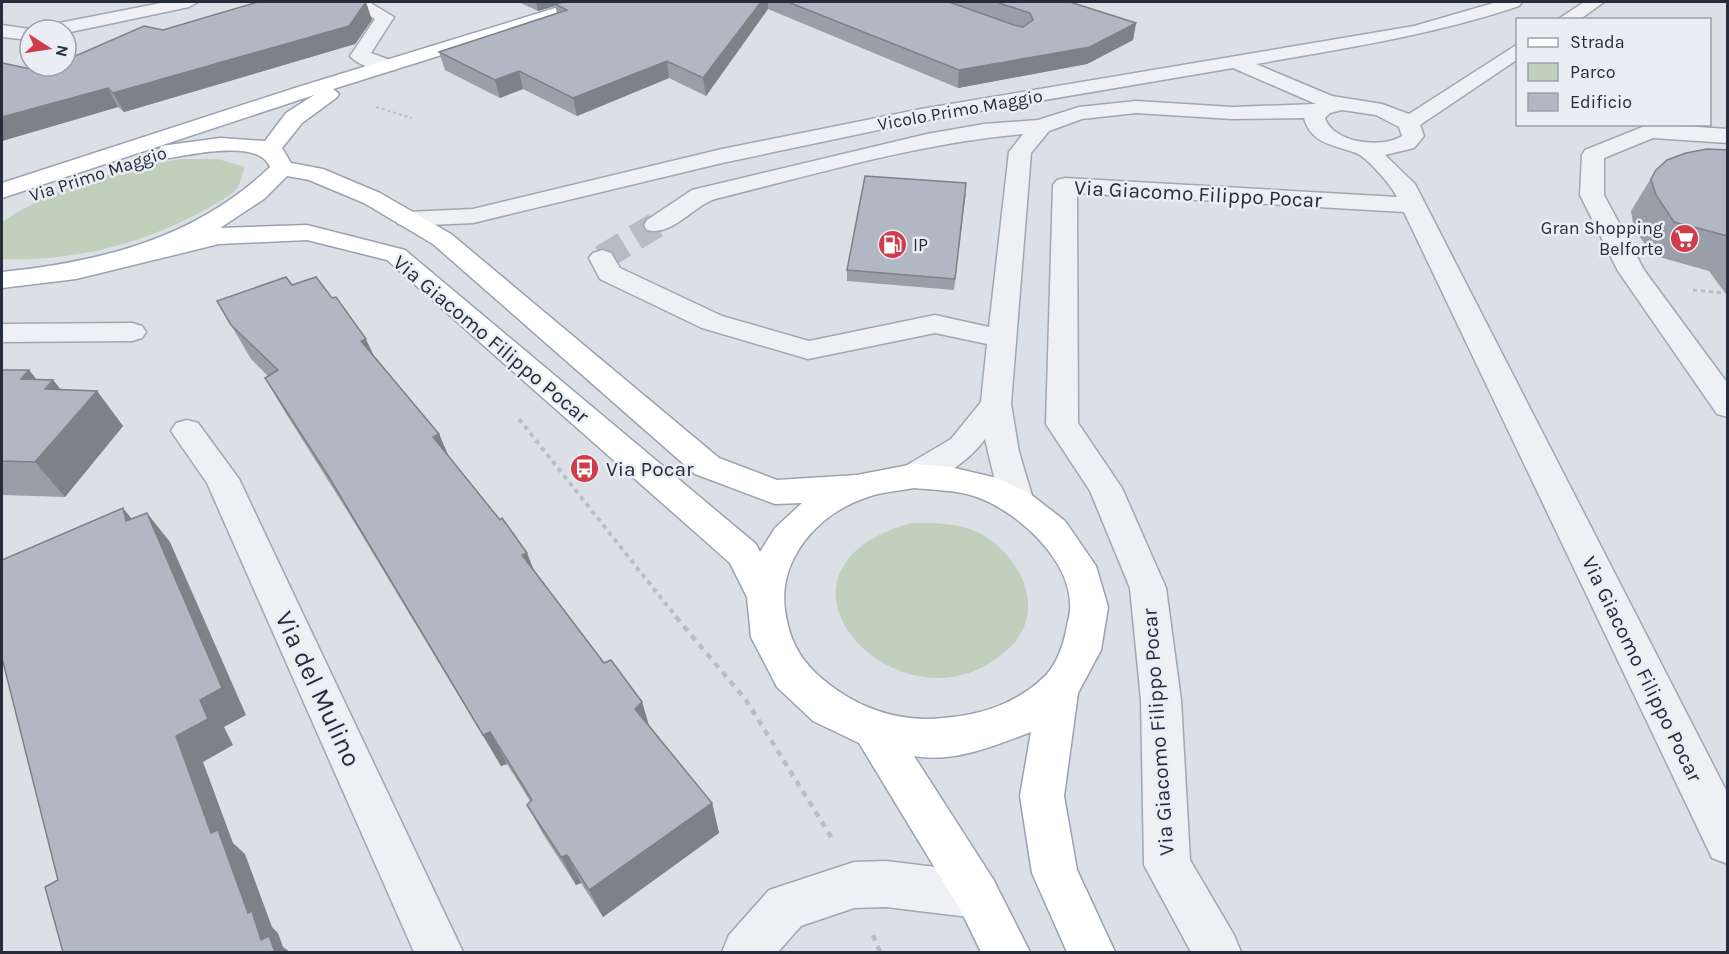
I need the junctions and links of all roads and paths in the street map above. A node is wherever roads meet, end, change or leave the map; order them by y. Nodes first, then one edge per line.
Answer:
1 (189, 2) edge
2 (357, 2) edge
3 (592, 2) edge
4 (1513, 2) edge
5 (1595, 2) edge
6 (1569, 18) edge
7 (78, 25) edge
8 (2, 31) edge
9 (18, 33) edge
10 (1516, 51) edge
11 (1238, 63) junction
12 (388, 66) junction
13 (1476, 76) junction
14 (305, 91) junction
15 (1342, 104) junction
16 (1380, 110) junction
17 (1317, 120) junction
18 (1408, 124) junction
19 (1041, 126) junction
20 (1728, 136) edge
21 (1399, 146) junction
22 (1365, 148) junction
23 (147, 155) junction
24 (276, 159) junction
25 (64, 182) junction
26 (2, 191) edge
27 (1408, 195) junction
28 (2, 202) edge
29 (2, 210) edge
30 (407, 219) junction
31 (656, 225) tunnel mouth
32 (147, 251) junction
33 (602, 258) dead end
34 (2, 280) edge
35 (132, 332) dead end
36 (2, 333) edge
37 (1002, 339) junction
38 (996, 404) junction
39 (1728, 407) edge
40 (513, 412) dead end
41 (187, 431) dead end
42 (914, 476) junction
43 (857, 487) junction
44 (1017, 502) junction
45 (765, 597) junction
46 (1058, 690) junction
47 (873, 729) junction
48 (834, 842) dead end
49 (1728, 842) edge
50 (977, 895) junction
51 (872, 933) dead end
52 (439, 952) edge
53 (746, 952) edge
54 (880, 952) edge
55 (1006, 952) edge
56 (1091, 952) edge
57 (1217, 952) edge

1 - 7 street
2 - 12 street
3 - 12 main road
4 - 11 street, Vicolo Primo Maggio
5 - 6 street
8 - 9 street
10 - 13 street
11 - 15 street
11 - 30 street, Vicolo Primo Maggio
12 - 14 main road
12 - 24 main road
13 - 16 street
13 - 18 street
14 - 23 main road
14 - 26 main road
15 - 16 street, Via Giacomo Filippo Pocar
15 - 17 street, Via Giacomo Filippo Pocar
16 - 18 street, Via Giacomo Filippo Pocar
17 - 19 street, Via Giacomo Filippo Pocar
17 - 22 street, Via Giacomo Filippo Pocar
18 - 21 street
19 - 31 street, Via Giacomo Filippo Pocar
19 - 37 street
20 - 39 street
21 - 22 street, Via Giacomo Filippo Pocar
21 - 27 street, Via Giacomo Filippo Pocar
22 - 27 street, Via Giacomo Filippo Pocar
23 - 24 main road, Via Primo Maggio
23 - 25 main road, Via Primo Maggio
24 - 30 main road, Via Giacomo Filippo Pocar
24 - 32 main road
25 - 28 main road
25 - 29 main road, Via Primo Maggio
27 - 49 street, Via Giacomo Filippo Pocar
27 - 57 street, Via Giacomo Filippo Pocar
30 - 43 main road, Via Giacomo Filippo Pocar
32 - 34 main road
32 - 45 main road, Via Giacomo Filippo Pocar
33 - 37 street
35 - 36 street
37 - 38 street
38 - 42 street, Via Giacomo Filippo Pocar
38 - 44 street
40 - 48 path
41 - 52 street, Via del Mulino
42 - 43 main road, Via Giacomo Filippo Pocar
42 - 44 main road, Via Giacomo Filippo Pocar
43 - 45 main road, Via Giacomo Filippo Pocar
44 - 46 main road, Via Giacomo Filippo Pocar
45 - 47 main road, Via Giacomo Filippo Pocar
46 - 47 main road, Via Giacomo Filippo Pocar
46 - 56 main road, Via Giacomo Filippo Pocar
47 - 50 main road
50 - 53 street
50 - 55 main road
51 - 54 path

